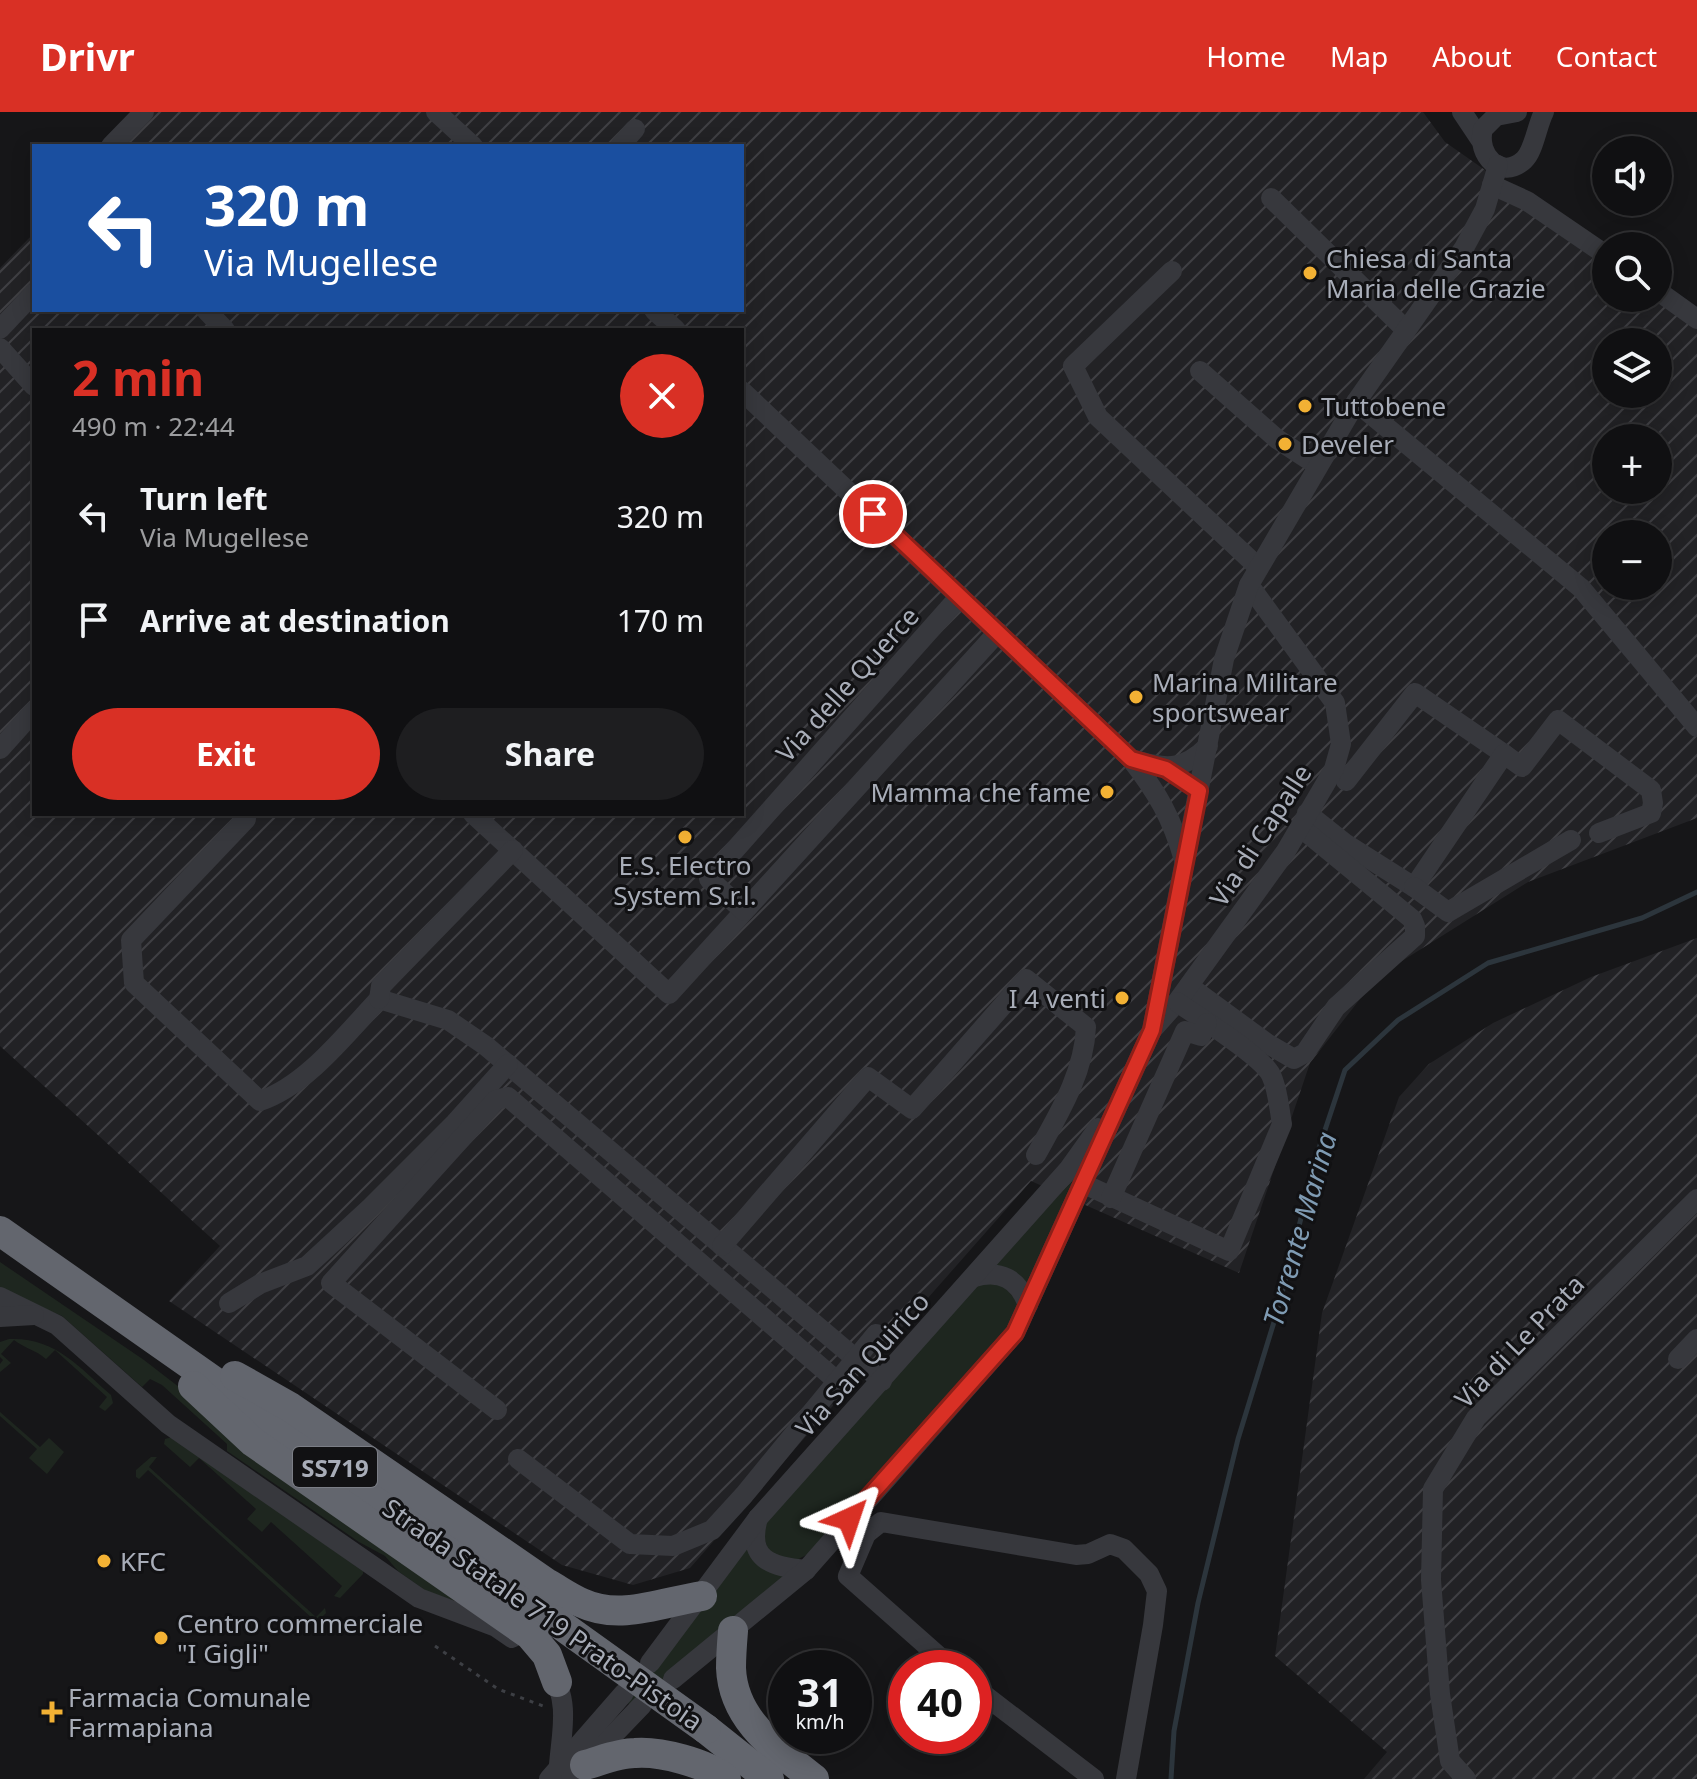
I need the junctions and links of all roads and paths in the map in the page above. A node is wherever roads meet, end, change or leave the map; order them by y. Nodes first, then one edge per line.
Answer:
1 (144, 112) edge
2 (436, 112) edge
3 (1462, 112) edge
4 (1544, 112) edge
5 (1502, 114) edge
6 (635, 129) dead end
7 (1480, 139) junction
8 (1533, 140) junction
9 (113, 144) edge
10 (471, 144) edge
11 (622, 144) edge
12 (1498, 165) junction
13 (1492, 185) junction
14 (1271, 198) dead end
15 (1592, 245) edge
16 (1172, 271) dead end
17 (32, 295) edge
18 (1672, 301) edge
19 (208, 312) edge
20 (656, 312) edge
21 (1697, 319) edge
22 (223, 328) edge
23 (674, 328) edge
24 (0, 329) edge
25 (1405, 329) junction
26 (0, 348) edge
27 (1200, 371) dead end
28 (32, 384) edge
29 (744, 393) edge
30 (1356, 402) junction
31 (1317, 465) junction
32 (1254, 576) junction
33 (960, 596) junction
34 (998, 632) junction
35 (32, 713) edge
36 (1697, 727) edge
37 (1208, 746) junction
38 (0, 749) edge
39 (1504, 754) junction
40 (1131, 759) junction
41 (1166, 769) junction
42 (1346, 781) dead end
43 (1199, 791) junction
44 (1157, 792) junction
45 (475, 816) edge
46 (246, 819) dead end
47 (1303, 820) junction
48 (1599, 833) dead end
49 (1571, 840) dead end
50 (513, 850) junction
51 (1185, 863) junction
52 (1414, 887) junction
53 (744, 911) junction
54 (1183, 994) junction
55 (379, 999) junction
56 (1207, 1023) junction
57 (1152, 1030) junction
58 (508, 1064) junction
59 (1117, 1103) junction
60 (1036, 1155) dead end
61 (1084, 1184) junction
62 (1111, 1198) junction
63 (1697, 1199) edge
64 (0, 1231) edge
65 (722, 1246) junction
66 (974, 1277) junction
67 (0, 1297) edge
68 (229, 1303) dead end
69 (1028, 1305) junction
70 (116, 1313) junction
71 (34, 1315) junction
72 (0, 1317) edge
73 (876, 1334) dead end
74 (1697, 1339) edge
75 (855, 1358) junction
76 (1678, 1359) dead end
77 (837, 1381) junction
78 (882, 1381) junction
79 (497, 1410) dead end
80 (518, 1459) dead end
81 (758, 1518) junction
82 (849, 1519) junction
83 (866, 1534) junction
84 (806, 1570) junction
85 (702, 1596) junction
86 (733, 1631) junction
87 (435, 1646) dead end
88 (932, 1650) edge
89 (650, 1663) dead end
90 (673, 1679) dead end
91 (624, 1693) dead end
92 (560, 1695) junction
93 (992, 1701) edge
94 (642, 1705) dead end
95 (566, 1772) edge
96 (726, 1779) edge
97 (769, 1779) edge
98 (814, 1779) edge
99 (1094, 1779) edge
100 (1126, 1779) edge
101 (1466, 1779) edge

1 - 9 street
2 - 10 street
3 - 7 street
4 - 8 street
5 - 7 street
5 - 8 street
6 - 11 street
7 - 12 street
8 - 12 street
12 - 13 street
13 - 15 street
13 - 25 street
14 - 25 street
16 - 32 street, Via di Capalle
17 - 24 street
18 - 21 street
19 - 22 street
20 - 23 street
25 - 30 street
26 - 28 street
27 - 31 street
29 - 33 street
30 - 31 street
30 - 36 street
31 - 32 street
32 - 37 street, Via San Quirico
32 - 47 street, Via di Capalle
33 - 34 street
33 - 53 street, Via delle Querce
34 - 40 street
34 - 53 street
35 - 38 street
37 - 41 street
37 - 43 street, Via San Quirico
39 - 42 street
39 - 48 street
39 - 52 street
40 - 41 street
40 - 44 street
41 - 43 street
43 - 44 street
43 - 51 street, Via San Quirico
44 - 51 street
45 - 50 street
46 - 55 street
47 - 52 street
47 - 54 street, Via di Capalle
47 - 54 street
49 - 52 street
50 - 53 street
50 - 55 street
51 - 57 street, Via San Quirico
54 - 56 street
54 - 57 street, Via di Capalle
55 - 58 street
56 - 62 street
56 - 62 street
57 - 59 street, Via San Quirico
58 - 65 street
58 - 68 street
59 - 61 street, Via San Quirico
59 - 66 street, Via San Quirico
60 - 65 street
61 - 62 street
61 - 69 street, Via San Quirico
63 - 101 street, Via di Le Prata
64 - 70 highway, Strada Statale 719 Prato-Pistoia / SS719
65 - 75 street
66 - 69 street
66 - 78 street, Via San Quirico
67 - 71 street
69 - 82 street, Via San Quirico
70 - 85 highway
70 - 92 highway
70 - 97 highway, Strada Statale 719 Prato-Pistoia / SS719, bridge
71 - 72 street
71 - 92 street
73 - 75 street
74 - 76 street
75 - 77 street
75 - 78 street
77 - 79 street
77 - 80 street
78 - 81 street, Via San Quirico
81 - 84 street
81 - 85 street, Via San Quirico
82 - 83 street
82 - 84 street, Via San Quirico
83 - 88 street
83 - 100 street
84 - 86 street, Via San Quirico
85 - 89 street, Via San Quirico
86 - 90 street, Via San Quirico
86 - 98 highway
87 - 92 path
91 - 95 street
92 - 95 street
93 - 99 street
94 - 95 street
95 - 96 highway

